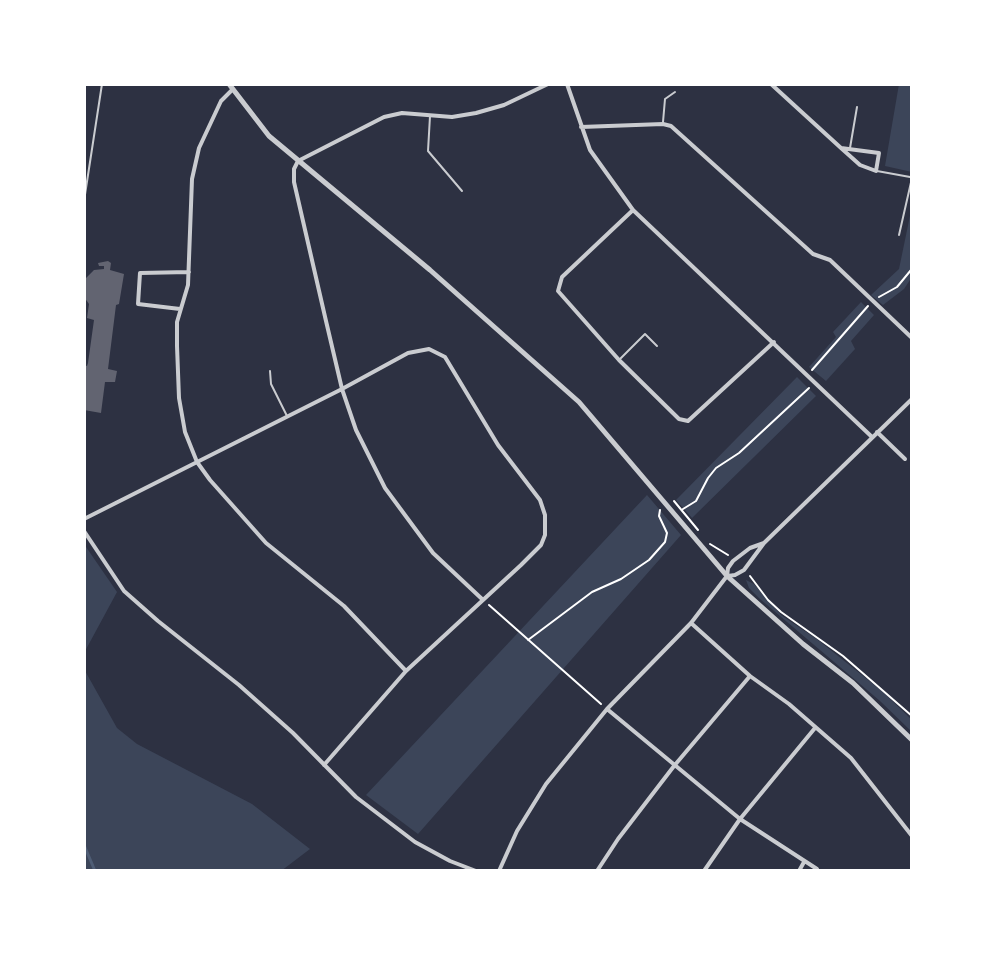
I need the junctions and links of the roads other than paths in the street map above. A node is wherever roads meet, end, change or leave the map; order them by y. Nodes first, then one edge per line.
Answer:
1 (102, 84) edge
2 (548, 84) edge
3 (567, 84) edge
4 (771, 84) edge
5 (231, 87) edge
6 (675, 92) dead end
7 (857, 107) dead end
8 (430, 115) junction
9 (663, 124) junction
10 (581, 127) junction
11 (841, 148) junction
12 (849, 149) junction
13 (298, 161) junction
14 (876, 171) junction
15 (912, 177) edge
16 (462, 191) dead end
17 (84, 201) edge
18 (633, 210) junction
19 (899, 235) dead end
20 (189, 272) junction
21 (181, 310) junction
22 (912, 338) edge
23 (774, 342) junction
24 (657, 346) dead end
25 (619, 360) junction
26 (270, 371) dead end
27 (342, 389) junction
28 (912, 399) edge
29 (288, 417) junction
30 (877, 432) junction
31 (872, 437) junction
32 (905, 459) dead end
33 (197, 462) junction
34 (84, 519) edge
35 (84, 531) edge
36 (764, 543) junction
37 (727, 576) junction
38 (482, 599) junction
39 (691, 623) junction
40 (406, 671) junction
41 (750, 676) junction
42 (607, 709) junction
43 (816, 727) junction
44 (912, 740) edge
45 (324, 765) junction
46 (674, 766) junction
47 (740, 819) junction
48 (912, 836) edge
49 (804, 862) junction
50 (817, 870) edge
51 (476, 871) edge
52 (499, 871) edge
53 (597, 871) edge
54 (704, 871) edge
55 (799, 871) edge

1 - 17 lane
2 - 8 street
3 - 10 street
4 - 11 street
5 - 13 street
5 - 20 street
6 - 9 lane
7 - 12 lane
8 - 13 street
8 - 16 lane
9 - 10 street
9 - 22 street
10 - 18 street
11 - 12 street
11 - 14 street
12 - 14 street
13 - 27 street
13 - 37 street
14 - 15 lane
15 - 19 lane
18 - 23 street
18 - 25 street
20 - 21 street
20 - 21 street
21 - 33 street
23 - 25 street
23 - 31 street
24 - 25 lane
26 - 29 lane
27 - 29 street
27 - 38 street
27 - 38 street
28 - 30 street
29 - 33 street
30 - 31 street
30 - 32 street
31 - 36 street
33 - 34 street
33 - 40 street
35 - 45 street
36 - 37 street
36 - 37 street
37 - 39 street
37 - 44 street
38 - 40 street
39 - 41 street
39 - 42 street
40 - 45 street
41 - 43 street
41 - 46 street
42 - 46 street
42 - 52 street
43 - 47 street
43 - 48 street
45 - 51 street
46 - 47 street
46 - 53 street
47 - 49 street
47 - 54 street
49 - 50 street
49 - 55 street

